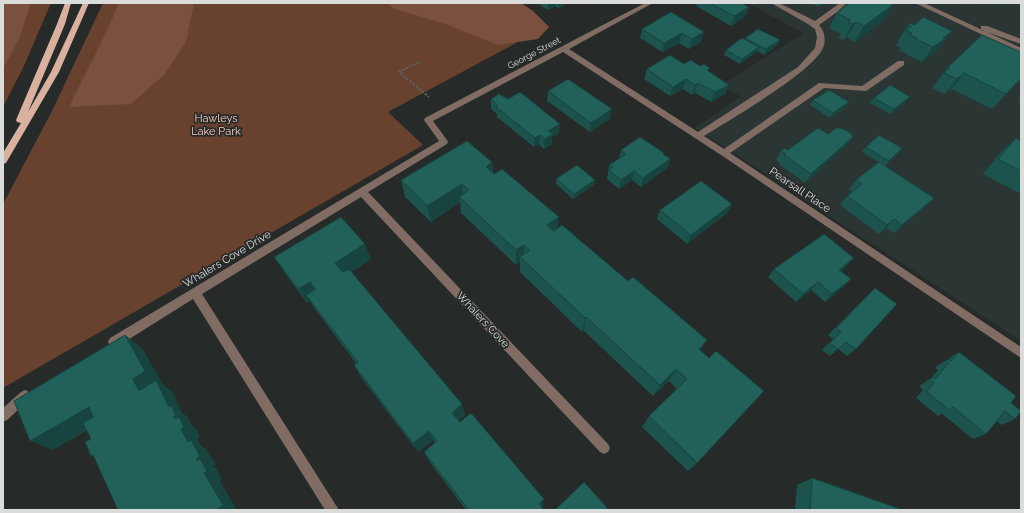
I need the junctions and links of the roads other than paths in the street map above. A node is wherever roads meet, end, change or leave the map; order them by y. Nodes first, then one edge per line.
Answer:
1 (68, 3) edge
2 (86, 3) edge
3 (650, 3) edge
4 (774, 3) edge
5 (844, 3) edge
6 (918, 3) edge
7 (930, 8) junction
8 (814, 26) junction
9 (1021, 42) edge
10 (564, 49) junction
11 (1021, 52) edge
12 (901, 63) dead end
13 (428, 120) joint
14 (698, 136) junction
15 (724, 153) junction
16 (4, 160) edge
17 (362, 192) junction
18 (195, 293) junction
19 (102, 349) edge
20 (1021, 354) edge
21 (36, 389) edge
22 (3, 416) edge
23 (604, 448) dead end
24 (332, 510) edge

1 - 16 main road
2 - 16 main road
3 - 10 street, George Street
4 - 8 street
5 - 8 street
6 - 7 street
7 - 9 street
7 - 11 street
8 - 14 street
10 - 13 street, George Street
10 - 14 street, Pearsall Place
12 - 15 street
13 - 17 street, Whalers Cove Drive
14 - 15 street, Pearsall Place
15 - 20 street, Pearsall Place
17 - 18 street, Whalers Cove Drive
17 - 23 street, Whalers Cove
18 - 19 street, Whalers Cove Drive
18 - 24 street
21 - 22 street

